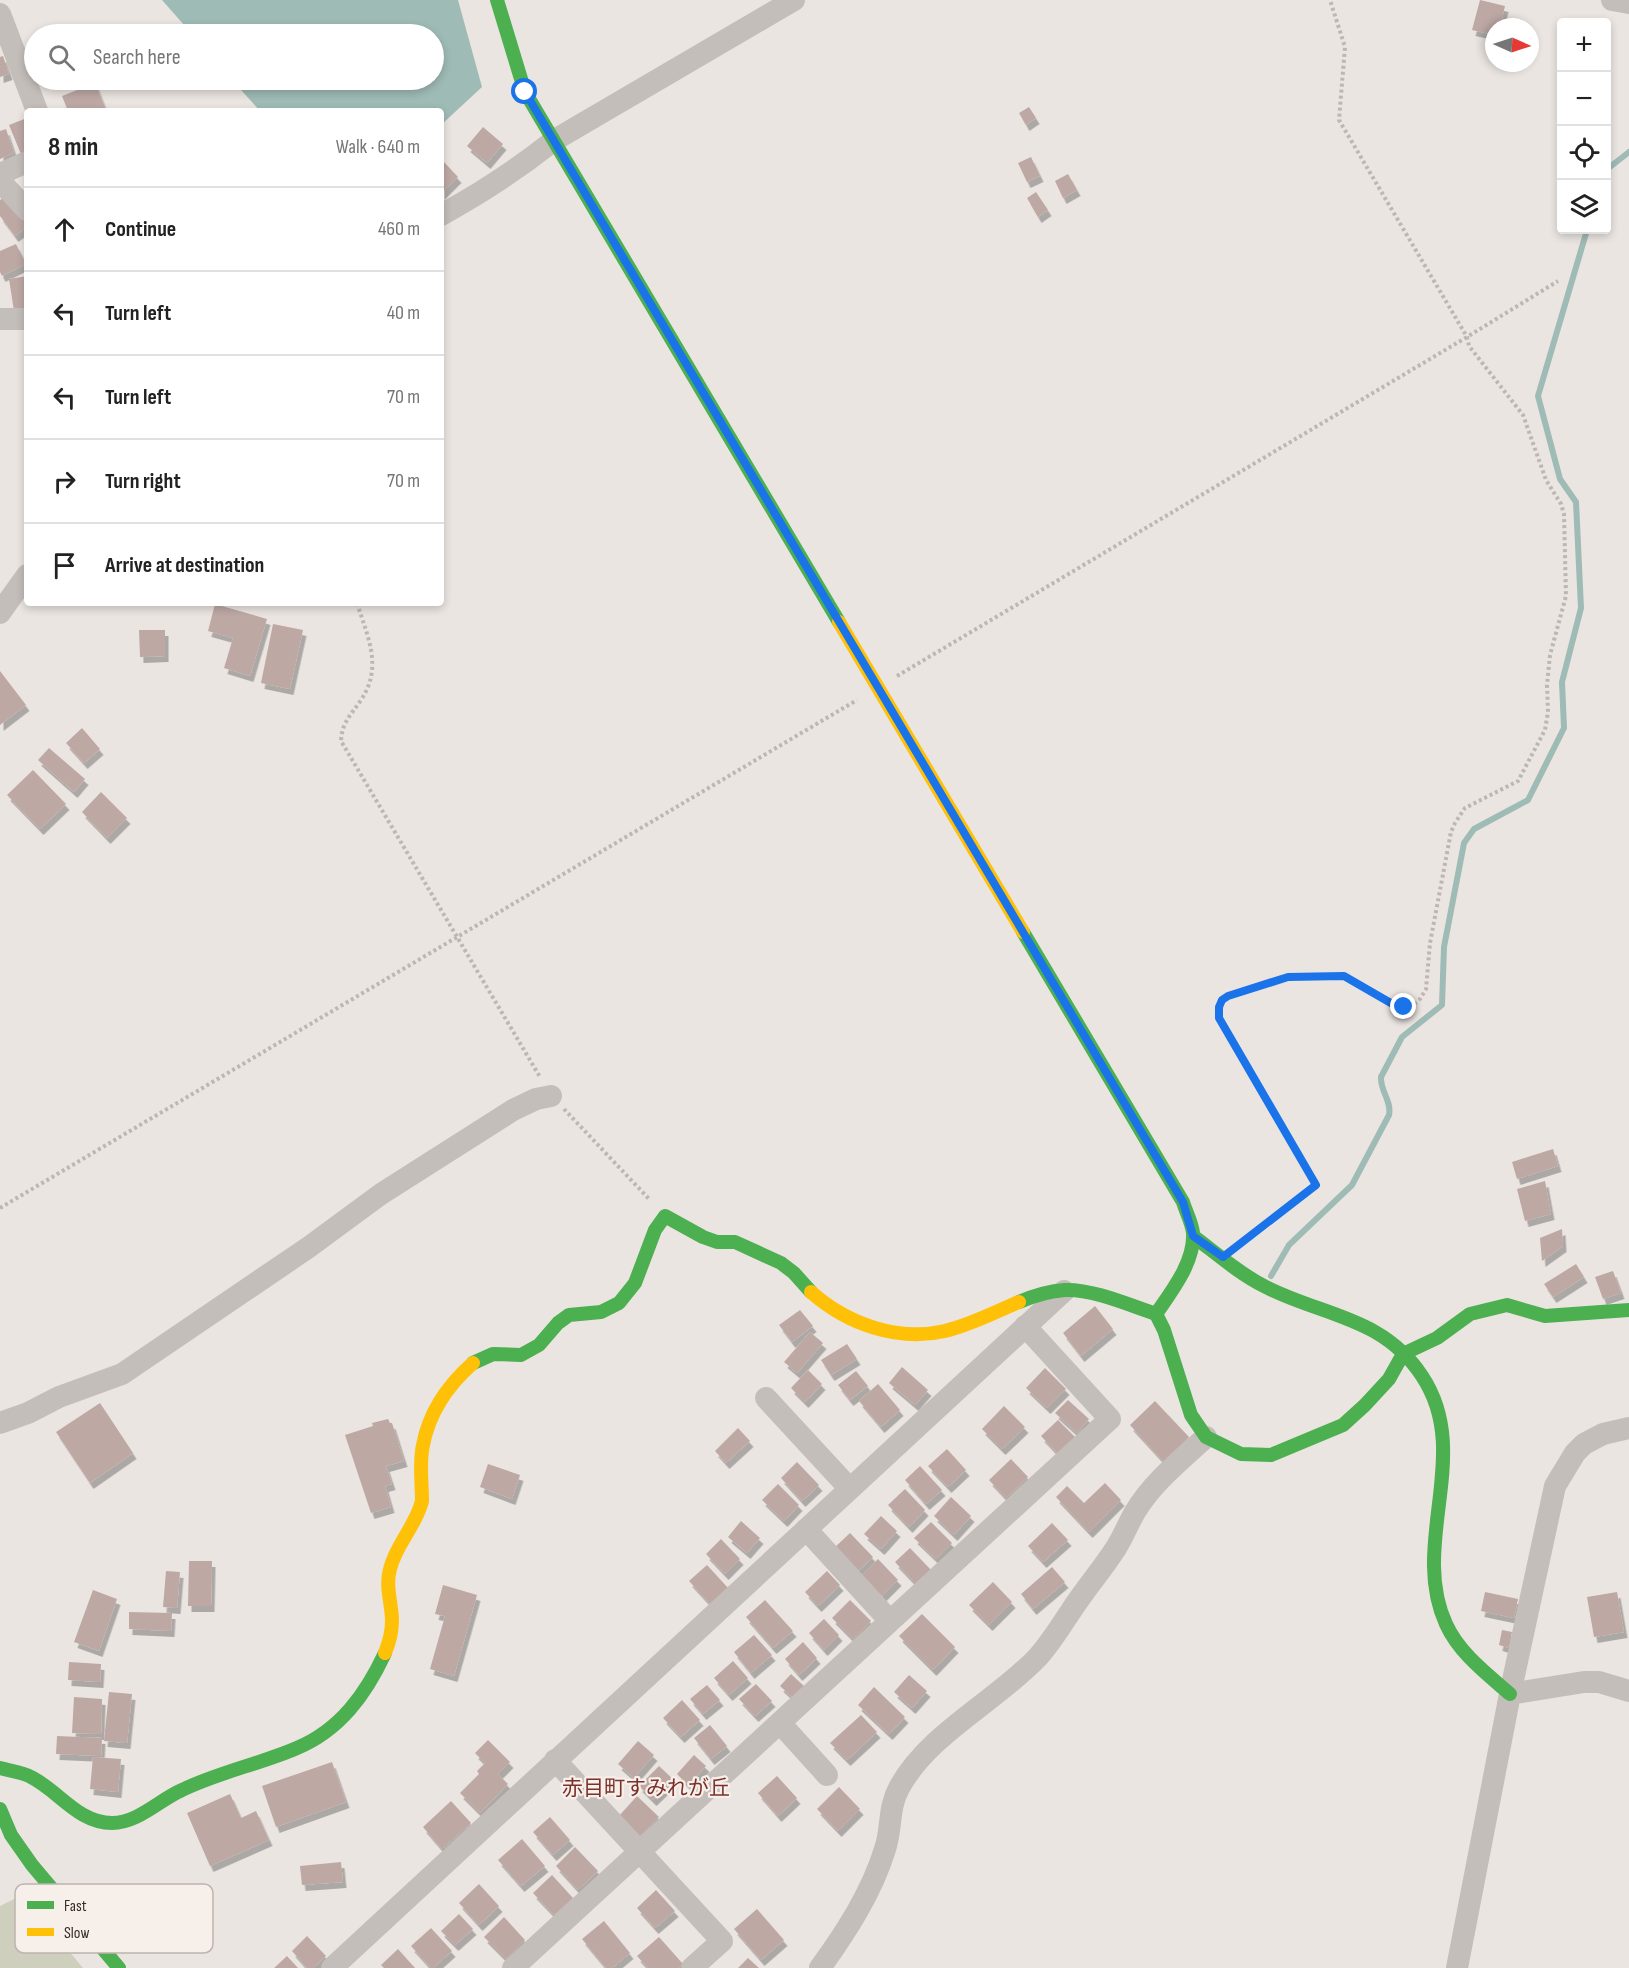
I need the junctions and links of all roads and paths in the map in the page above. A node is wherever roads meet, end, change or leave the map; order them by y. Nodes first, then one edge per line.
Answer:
1 (497, 0) edge
2 (794, 0) edge
3 (1330, 0) edge
4 (1612, 0) edge
5 (1629, 3) edge
6 (0, 14) edge
7 (24, 77) edge
8 (29, 90) edge
9 (36, 108) edge
10 (554, 141) junction
11 (24, 163) edge
12 (0, 174) edge
13 (0, 181) edge
14 (24, 207) edge
15 (444, 213) edge
16 (1558, 281) dead end
17 (24, 319) edge
18 (0, 320) edge
19 (1467, 337) junction
20 (24, 578) edge
21 (358, 606) edge
22 (0, 613) edge
23 (878, 687) junction
24 (458, 937) junction
25 (552, 1096) junction
26 (0, 1208) edge
27 (664, 1216) junction
28 (1193, 1236) junction
29 (1223, 1257) junction
30 (1065, 1290) junction
31 (1629, 1310) edge
32 (1156, 1314) junction
33 (1025, 1326) junction
34 (1403, 1354) junction
35 (766, 1398) dead end
36 (0, 1423) edge
37 (1629, 1428) edge
38 (1206, 1437) junction
39 (850, 1489) junction
40 (806, 1529) junction
41 (890, 1621) junction
42 (1629, 1691) edge
43 (1510, 1694) junction
44 (780, 1723) junction
45 (555, 1760) junction
46 (0, 1768) edge
47 (827, 1775) dead end
48 (0, 1809) edge
49 (639, 1851) junction
50 (48, 1884) edge
51 (106, 1953) edge
52 (119, 1968) edge
53 (332, 1968) edge
54 (513, 1968) edge
55 (692, 1968) edge
56 (820, 1968) edge
57 (1457, 1968) edge

1 - 10 street
2 - 10 street
3 - 19 path
4 - 5 street
6 - 7 street
8 - 9 street
10 - 15 street
10 - 23 street
11 - 12 street
13 - 14 street
16 - 19 path
17 - 18 street
19 - 23 path
19 - 29 path
20 - 22 street
21 - 24 path
23 - 24 path
23 - 28 street
24 - 25 path
24 - 26 path
25 - 27 path
25 - 36 street
27 - 30 street
27 - 46 street
28 - 29 street
28 - 32 street
29 - 34 street
30 - 32 street
30 - 33 street
31 - 34 street
32 - 38 street
33 - 39 street
33 - 41 street
34 - 38 street
34 - 43 street
35 - 39 street
37 - 43 street
38 - 56 street
39 - 40 street
40 - 41 street
40 - 45 street
41 - 44 street
42 - 43 street
43 - 57 street
44 - 47 street
44 - 49 street
45 - 49 street
45 - 53 street
48 - 50 street
49 - 54 street
49 - 55 street
51 - 52 street

